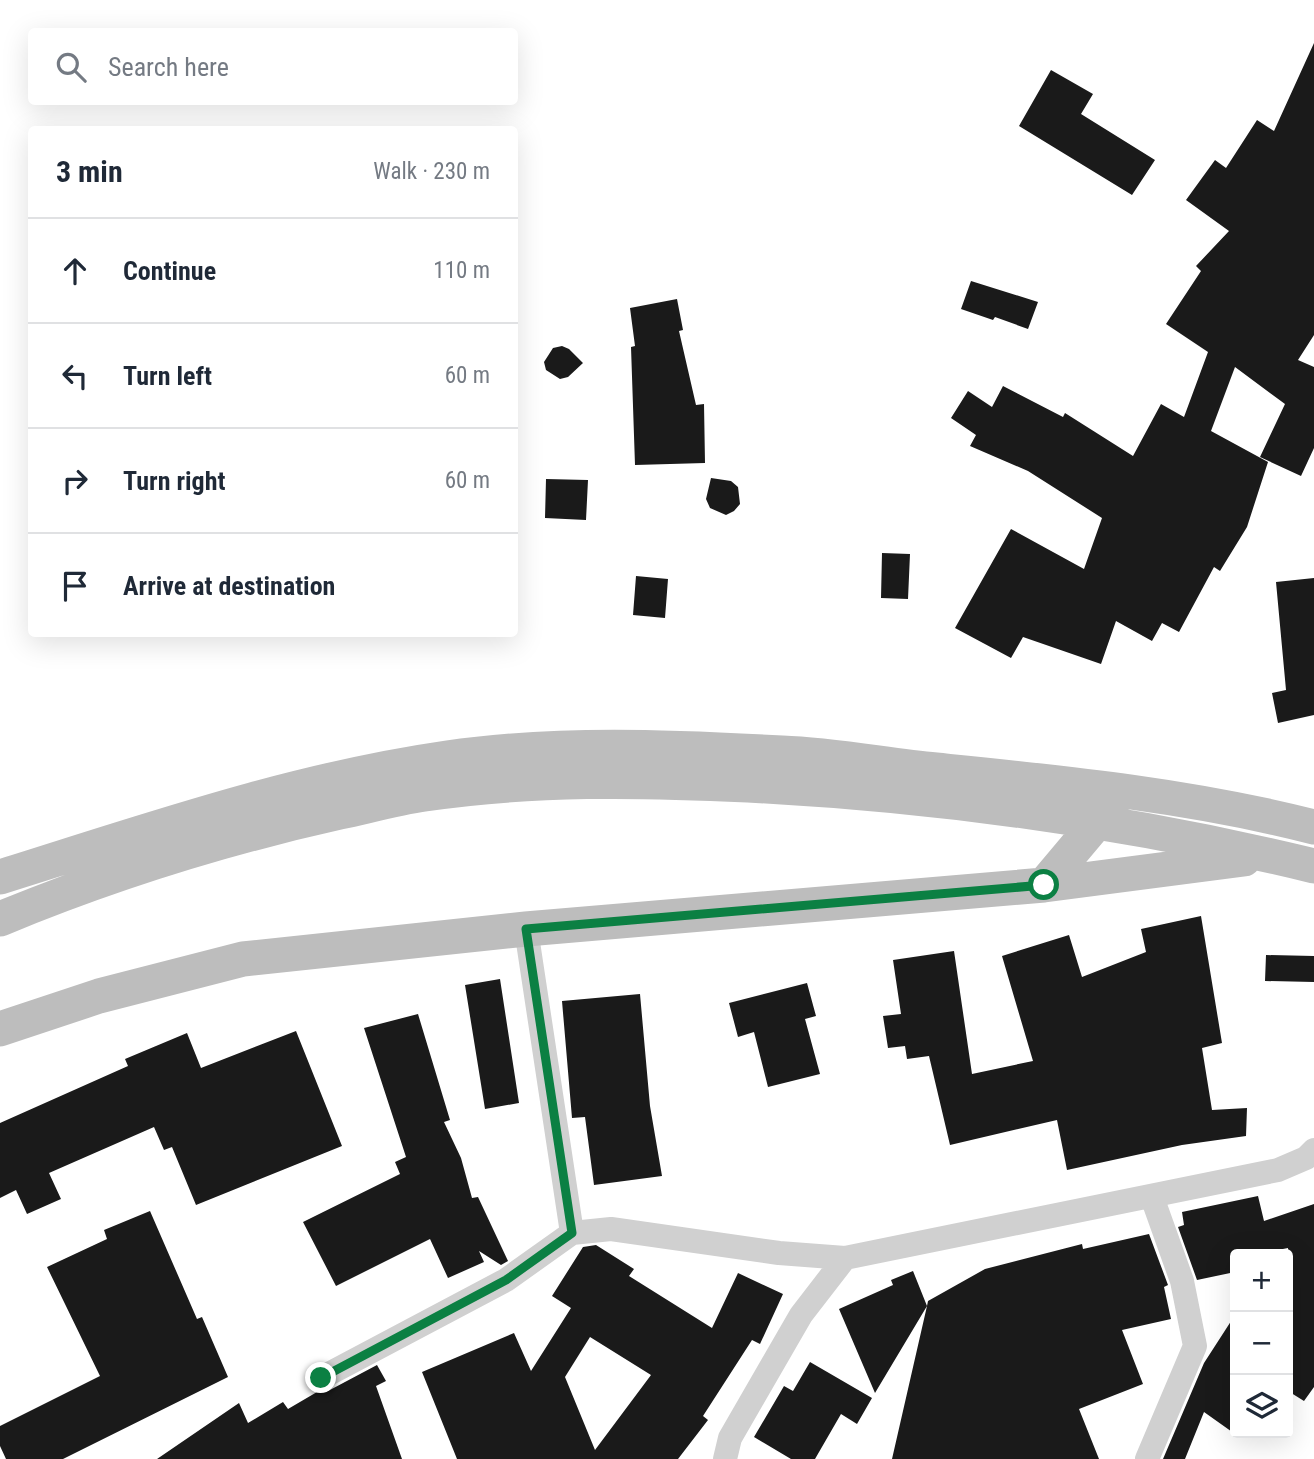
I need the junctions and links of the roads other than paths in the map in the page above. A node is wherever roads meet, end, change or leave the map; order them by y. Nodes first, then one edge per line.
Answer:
1 (1153, 793) junction
2 (1097, 822) junction
3 (1314, 827) edge
4 (1272, 856) junction
5 (1314, 866) edge
6 (0, 877) edge
7 (1044, 885) junction
8 (0, 919) edge
9 (526, 929) junction
10 (0, 1029) edge
11 (1314, 1150) edge
12 (1152, 1197) junction
13 (572, 1233) junction
14 (845, 1258) junction
15 (321, 1378) dead end
16 (725, 1459) edge
17 (1147, 1459) edge

1 - 2 main road
1 - 3 main road
1 - 6 main road
2 - 4 main road
2 - 7 main road
2 - 8 main road
4 - 5 main road
4 - 7 main road
7 - 9 main road
9 - 10 main road
9 - 13 street
11 - 12 street
12 - 14 street
12 - 17 street
13 - 14 street
13 - 15 street
14 - 16 street

